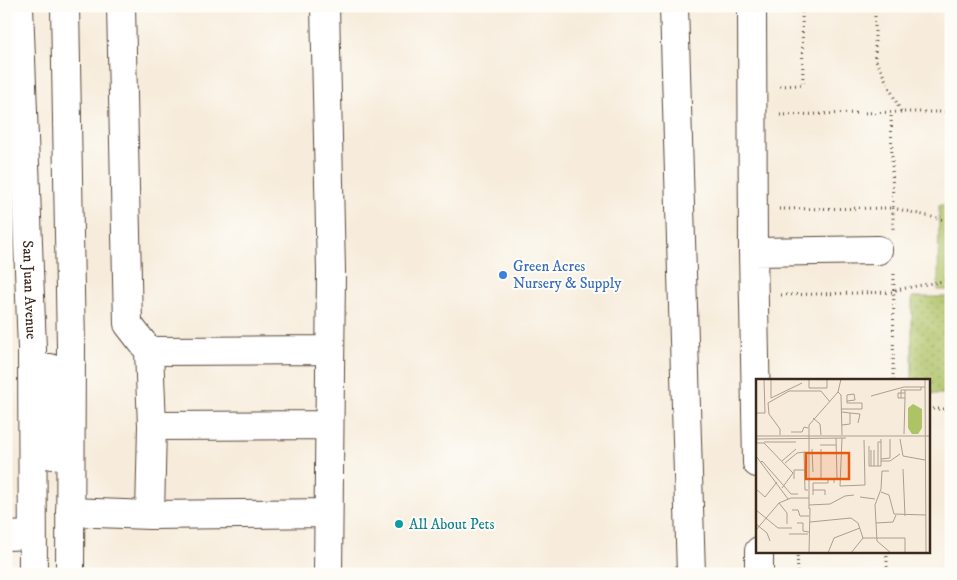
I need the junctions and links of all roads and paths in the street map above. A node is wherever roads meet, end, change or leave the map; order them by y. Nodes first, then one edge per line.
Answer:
1 (19, 6) edge
2 (65, 6) edge
3 (121, 6) edge
4 (325, 6) edge
5 (674, 6) edge
6 (752, 6) edge
7 (802, 6) edge
8 (875, 6) edge
9 (923, 6) edge
10 (951, 8) edge
11 (779, 86) dead end
12 (891, 112) junction
13 (901, 112) junction
14 (951, 112) edge
15 (771, 115) dead end
16 (893, 208) junction
17 (773, 209) dead end
18 (950, 221) edge
19 (878, 250) dead end
20 (753, 252) junction
21 (950, 281) edge
22 (894, 292) junction
23 (775, 295) dead end
24 (32, 349) junction
25 (330, 350) junction
26 (149, 351) junction
27 (893, 379) edge
28 (930, 409) edge
29 (951, 409) edge
30 (756, 410) edge
31 (329, 425) junction
32 (152, 426) junction
33 (70, 512) junction
34 (328, 513) junction
35 (150, 516) junction
36 (19, 536) edge
37 (759, 552) edge
38 (797, 552) edge
39 (887, 552) edge
40 (33, 574) edge
41 (54, 574) edge
42 (70, 574) edge
43 (328, 574) edge
44 (691, 574) edge
45 (759, 574) edge
46 (798, 574) edge
47 (887, 574) edge

1 - 24 main road, San Juan Avenue
2 - 33 main road
3 - 26 main road
4 - 25 main road
5 - 44 main road
6 - 20 main road
7 - 11 path
8 - 13 path
9 - 10 path
12 - 13 path
12 - 15 path
12 - 16 path
13 - 14 path
16 - 17 path
16 - 18 path
18 - 21 path
19 - 20 main road
20 - 30 main road
21 - 22 path
22 - 23 path
22 - 27 path
24 - 33 main road
24 - 36 main road, San Juan Avenue
25 - 26 main road
25 - 31 main road
26 - 32 main road
28 - 29 path
31 - 32 main road
31 - 34 main road
32 - 35 main road
33 - 35 main road
33 - 41 main road
33 - 42 main road
34 - 35 main road
34 - 43 main road
36 - 40 main road, San Juan Avenue
37 - 45 main road
38 - 46 path
39 - 47 path

